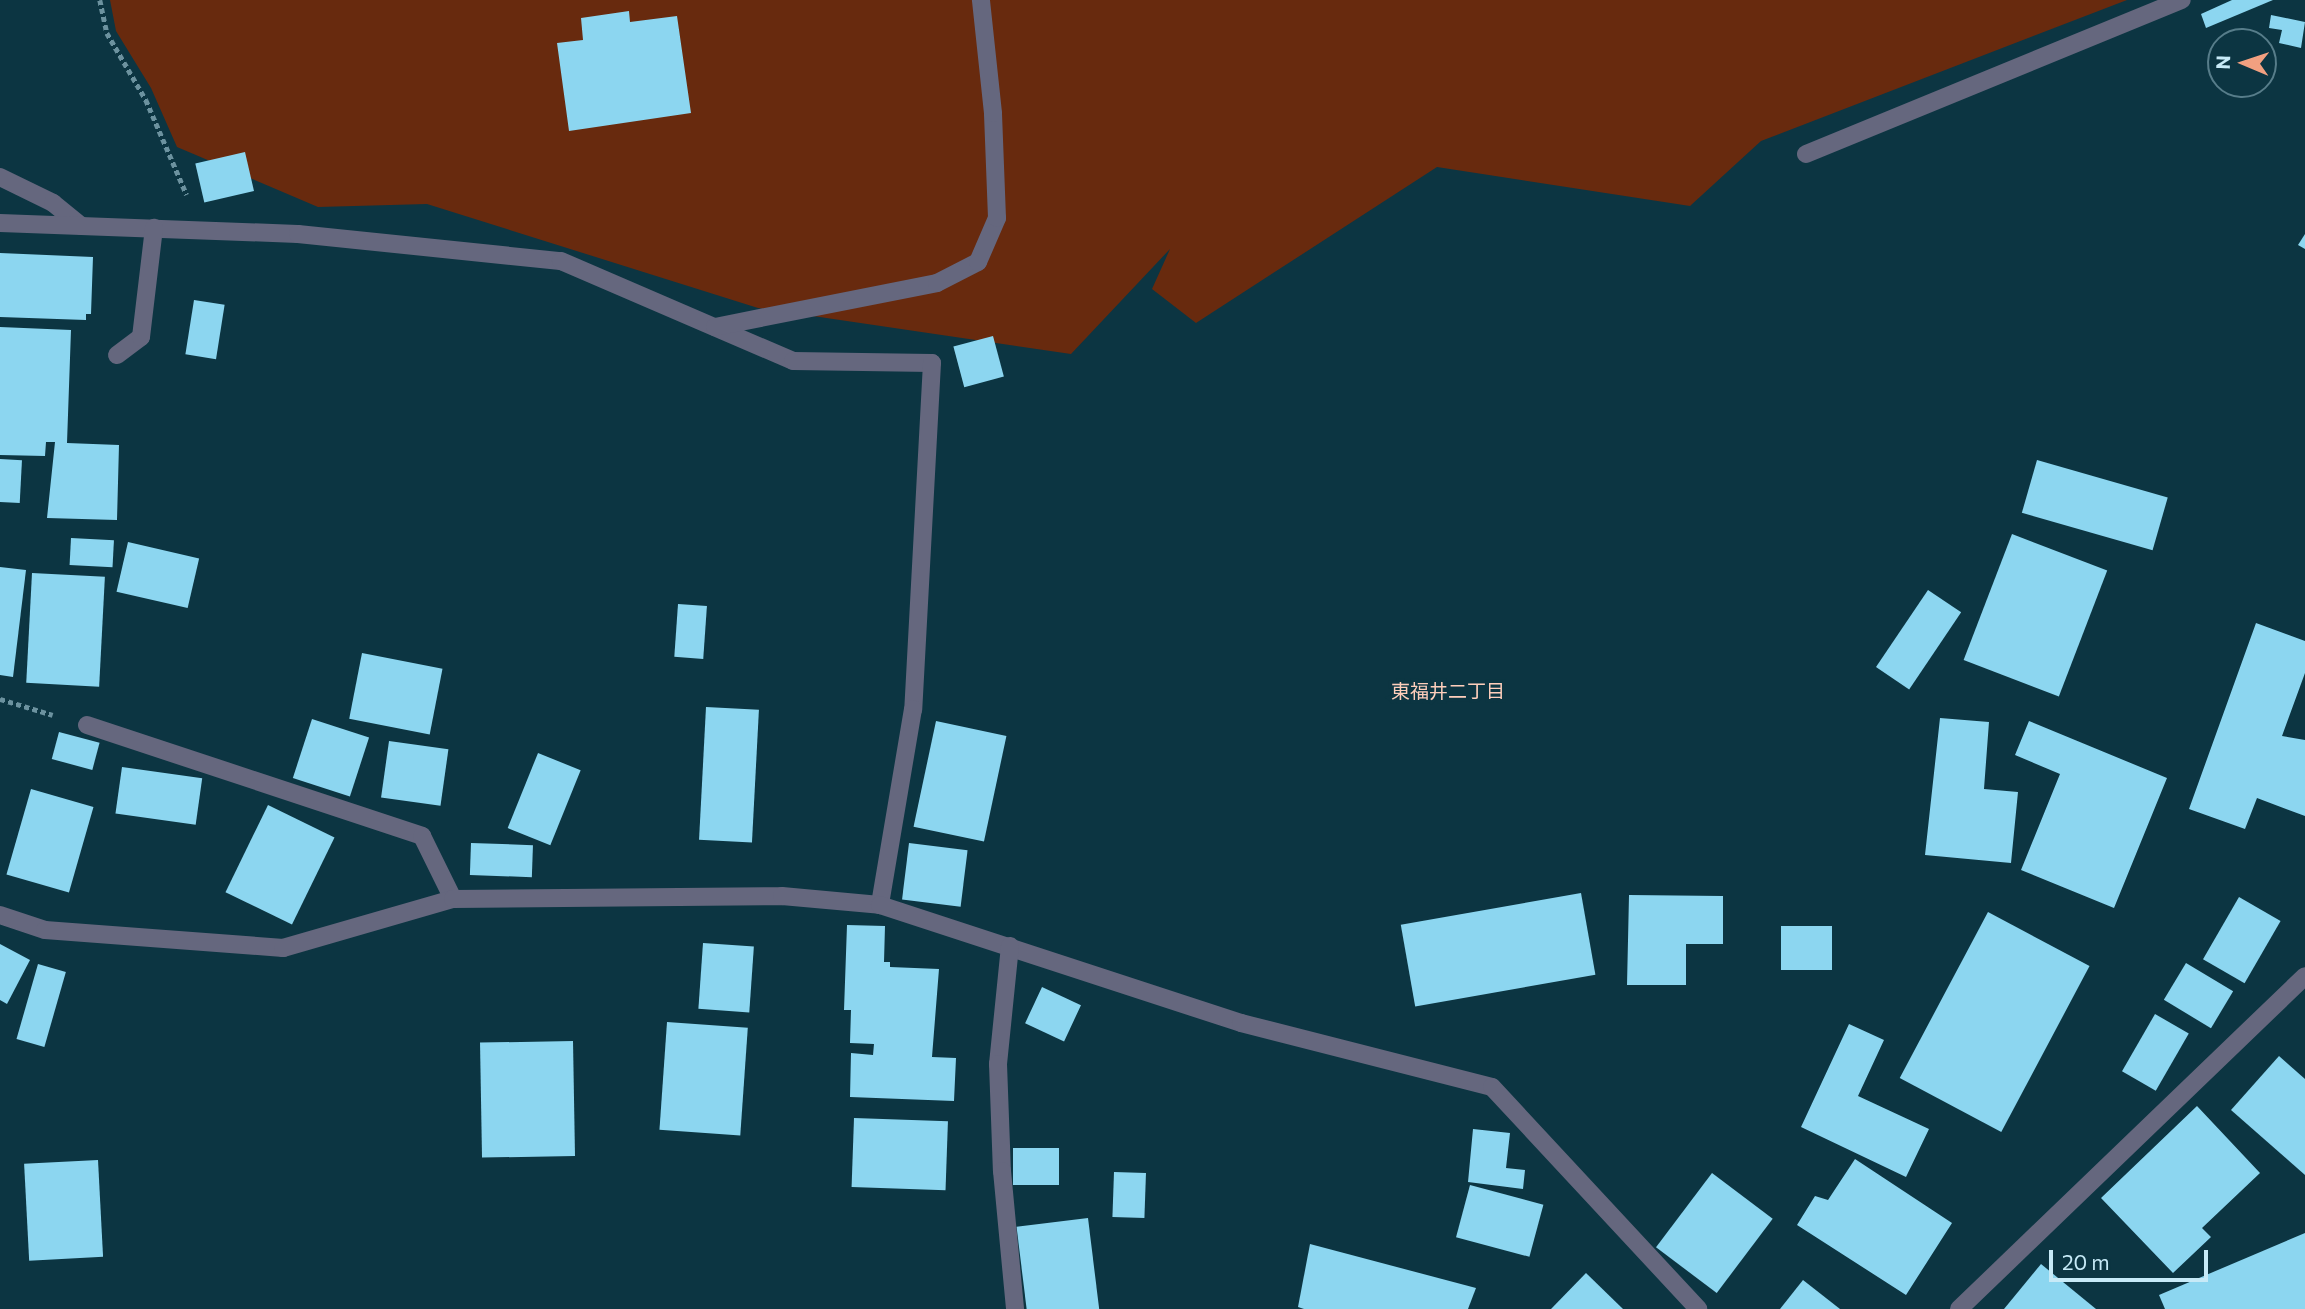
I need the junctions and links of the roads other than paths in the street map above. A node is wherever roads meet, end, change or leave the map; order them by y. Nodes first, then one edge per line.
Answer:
1 (981, 0) edge
2 (2182, 0) edge
3 (1806, 154) dead end
4 (0, 177) edge
5 (0, 223) edge
6 (81, 226) junction
7 (154, 228) junction
8 (715, 327) junction
9 (117, 355) dead end
10 (87, 724) road end
11 (453, 899) junction
12 (880, 905) junction
13 (0, 915) edge
14 (1010, 946) junction
15 (2305, 976) edge
16 (1015, 1309) edge
17 (1698, 1309) edge
18 (1959, 1309) edge

1 - 8 street
2 - 3 street
4 - 6 street
5 - 6 street
6 - 7 street
7 - 8 street
7 - 9 street
8 - 12 street
10 - 11 street
11 - 12 street
11 - 13 street
12 - 14 street
14 - 16 street
14 - 17 street
15 - 18 street

